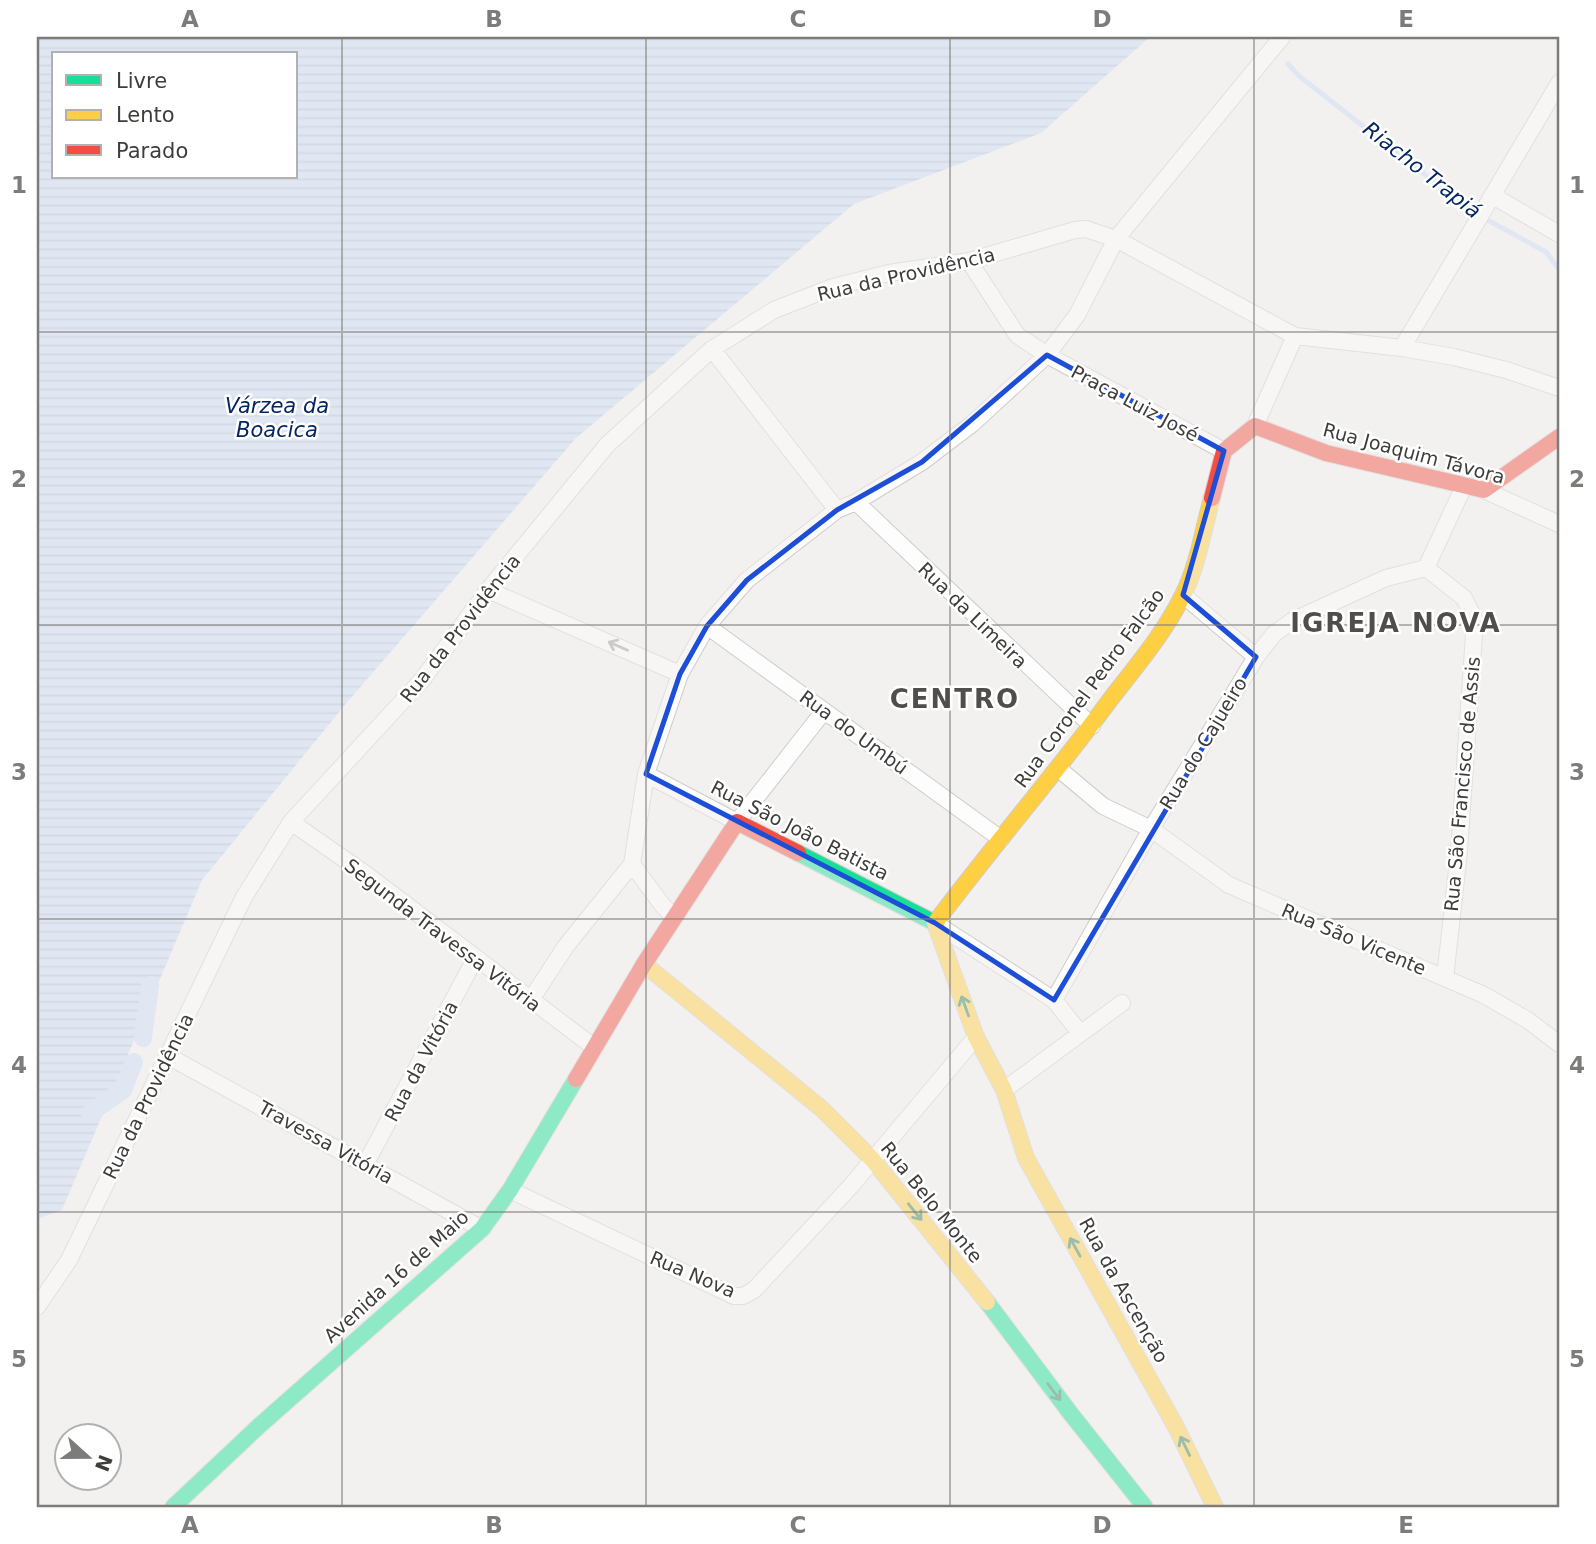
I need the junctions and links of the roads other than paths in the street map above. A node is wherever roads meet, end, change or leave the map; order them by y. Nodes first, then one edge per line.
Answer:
1 (1282, 37) edge
2 (1559, 83) edge
3 (1490, 201) junction
4 (1559, 234) edge
5 (1116, 239) junction
6 (969, 261) junction
7 (1294, 336) junction
8 (1402, 348) junction
9 (712, 349) junction
10 (1046, 355) junction
11 (1559, 388) edge
12 (1255, 426) junction
13 (1559, 437) edge
14 (1224, 451) junction
15 (1464, 486) junction
16 (1484, 491) junction
17 (856, 502) junction
18 (837, 510) junction
19 (1559, 524) edge
20 (1426, 568) junction
21 (488, 590) junction
22 (1183, 596) junction
23 (707, 626) junction
24 (1256, 657) junction
25 (680, 674) junction
26 (824, 711) junction
27 (1092, 726) junction
28 (1059, 769) junction
29 (646, 774) junction
30 (291, 822) junction
31 (737, 822) junction
32 (1151, 829) junction
33 (1000, 839) junction
34 (632, 864) junction
35 (674, 917) junction
36 (935, 923) junction
37 (475, 959) junction
38 (644, 964) junction
39 (1445, 978) junction
40 (1054, 1000) junction
41 (530, 1001) junction
42 (1122, 1003) dead end
43 (1080, 1033) junction
44 (976, 1037) junction
45 (1559, 1044) edge
46 (595, 1048) junction
47 (168, 1056) junction
48 (1004, 1090) junction
49 (872, 1159) junction
50 (366, 1163) junction
51 (510, 1190) junction
52 (482, 1229) junction
53 (37, 1307) edge
54 (173, 1507) edge
55 (1145, 1507) edge
56 (1215, 1507) edge

1 - 5 street
2 - 3 street
3 - 4 street
3 - 8 street
5 - 6 street, Rua da Providência
5 - 7 street, Rua da Providência
5 - 10 street
6 - 9 street, Rua da Providência
6 - 10 street, Praça Luiz José
7 - 8 street
7 - 12 street
8 - 11 street
9 - 18 street
9 - 21 street, Rua da Providência
10 - 14 street, Praça Luiz José
10 - 17 street
12 - 14 street
12 - 15 street, Rua Joaquim Távora
13 - 16 street
14 - 22 street, Rua Coronel Pedro Falcão
15 - 16 street, Rua Joaquim Távora
15 - 20 street
16 - 19 street, Rua Joaquim Távora
17 - 18 street
17 - 27 street, Rua da Limeira
18 - 23 street
20 - 24 street, Rua do Cajueiro
20 - 39 street, Rua São Francisco de Assis
25 -> 21 street
21 - 30 street, Rua da Providência
22 - 24 street
22 - 27 street, Rua Coronel Pedro Falcão
23 - 25 street
23 - 26 street, Rua do Umbú
24 - 32 street, Rua do Cajueiro
25 - 29 street
26 - 31 street
26 - 33 street, Rua do Umbú
27 - 28 street, Rua Coronel Pedro Falcão
28 - 32 street, Rua São Vicente
28 - 33 street, Rua Coronel Pedro Falcão
29 - 31 street, Rua São João Batista
29 - 34 street
30 - 37 street, Segunda Travessa Vitória
30 - 47 street, Rua da Providência
31 - 35 street, Avenida 16 de Maio
31 - 36 street, Rua São João Batista
32 - 39 street, Rua São Vicente
32 - 40 street, Rua do Cajueiro
33 - 36 street, Rua Coronel Pedro Falcão
34 - 35 street
34 - 41 street
35 - 38 street, Avenida 16 de Maio
36 - 40 street
44 -> 36 street, Rua da Ascenção
37 - 41 street, Segunda Travessa Vitória
37 - 50 street, Rua da Vitória
38 - 46 street, Avenida 16 de Maio
38 - 49 street, Rua Belo Monte
39 - 45 street, Rua São Vicente
40 - 43 street
41 - 46 street, Segunda Travessa Vitória
42 - 43 street
43 - 48 street
44 - 48 street, Rua da Ascenção
44 - 49 street
46 - 51 street, Avenida 16 de Maio
47 - 50 street, Travessa Vitória
47 - 53 street, Rua da Providência
56 -> 48 street, Rua da Ascenção
49 - 51 street, Rua Nova
49 -> 55 street, Rua Belo Monte
50 - 52 street, Travessa Vitória
51 - 52 street, Avenida 16 de Maio
52 - 54 street, Avenida 16 de Maio

